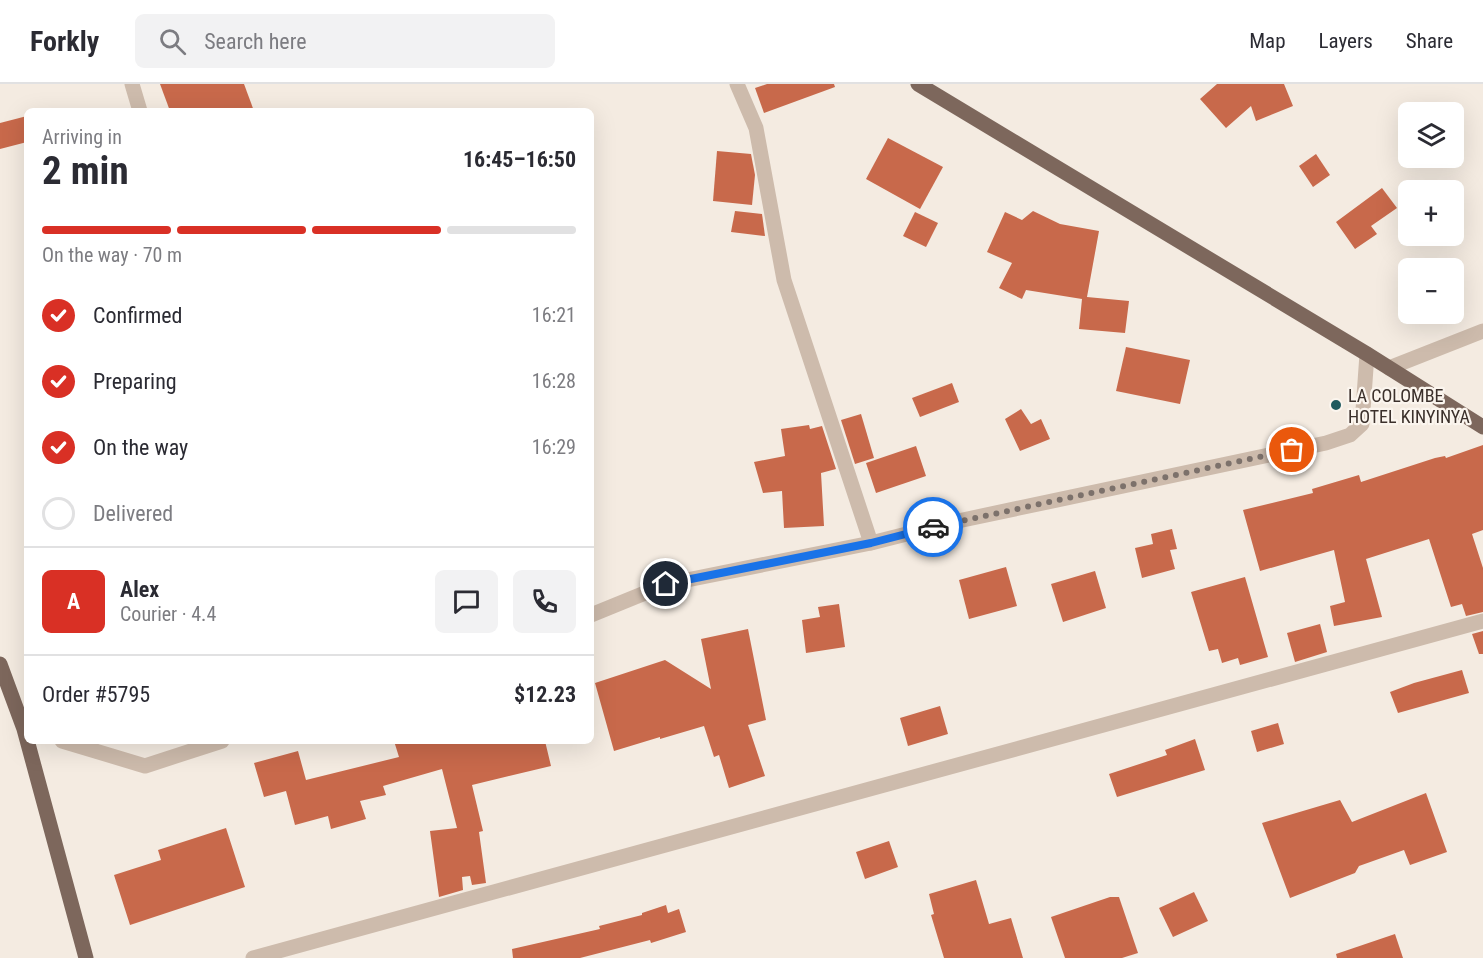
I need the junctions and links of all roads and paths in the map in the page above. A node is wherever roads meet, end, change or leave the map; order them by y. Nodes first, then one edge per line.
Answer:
1 (132, 84) edge
2 (738, 84) edge
3 (918, 84) edge
4 (139, 108) edge
5 (1483, 331) edge
6 (1366, 354) junction
7 (1389, 368) junction
8 (1483, 427) edge
9 (871, 543) junction
10 (594, 614) edge
11 (1483, 621) edge
12 (0, 664) edge
13 (24, 727) edge
14 (29, 744) edge
15 (72, 744) edge
16 (213, 744) edge
17 (86, 958) edge
18 (253, 958) edge

1 - 4 street
2 - 9 street
3 - 6 main road
5 - 7 street
6 - 7 main road
6 - 9 street
7 - 8 main road
9 - 10 street
11 - 18 street
12 - 13 main road
14 - 17 main road
15 - 16 street

